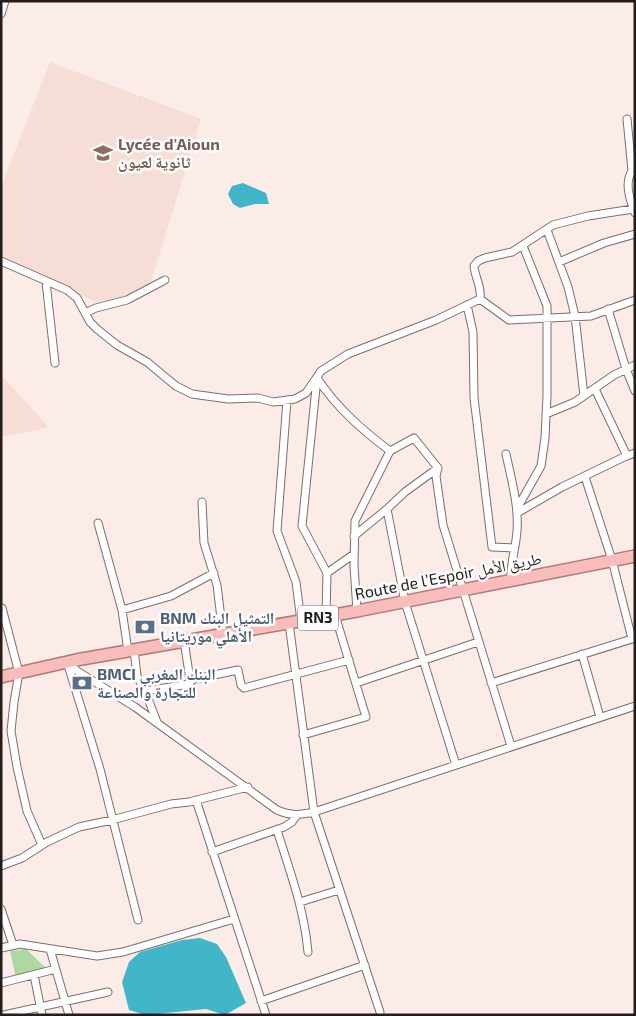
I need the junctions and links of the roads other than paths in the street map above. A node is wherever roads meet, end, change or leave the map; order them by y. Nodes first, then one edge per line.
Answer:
1 (5, 1) edge
2 (1, 14) edge
3 (627, 119) dead end
4 (634, 170) edge
5 (634, 211) edge
6 (547, 230) junction
7 (635, 234) edge
8 (523, 246) junction
9 (1, 261) edge
10 (559, 262) junction
11 (165, 280) dead end
12 (46, 282) junction
13 (480, 299) junction
14 (635, 300) edge
15 (467, 305) junction
16 (608, 310) junction
17 (85, 313) junction
18 (575, 316) junction
19 (548, 317) junction
20 (55, 363) dead end
21 (635, 365) edge
22 (626, 369) junction
23 (317, 378) junction
24 (595, 389) junction
25 (635, 392) edge
26 (584, 396) junction
27 (288, 400) junction
28 (546, 414) junction
29 (390, 451) junction
30 (635, 453) edge
31 (506, 454) dead end
32 (626, 456) junction
33 (438, 468) junction
34 (585, 477) junction
35 (202, 502) dead end
36 (387, 510) junction
37 (517, 513) junction
38 (98, 523) dead end
39 (354, 536) junction
40 (514, 548) junction
41 (354, 554) junction
42 (635, 556) edge
43 (612, 560) junction
44 (214, 573) junction
45 (327, 573) junction
46 (511, 580) junction
47 (464, 590) junction
48 (405, 602) junction
49 (2, 608) edge
50 (122, 610) junction
51 (357, 611) junction
52 (330, 616) junction
53 (301, 620) junction
54 (289, 623) junction
55 (223, 635) junction
56 (633, 638) edge
57 (182, 642) junction
58 (478, 642) junction
59 (131, 650) junction
60 (582, 654) junction
61 (349, 660) junction
62 (422, 660) junction
63 (68, 662) junction
64 (19, 673) junction
65 (296, 675) junction
66 (1, 677) edge
67 (190, 680) junction
68 (356, 683) junction
69 (491, 683) junction
70 (145, 691) junction
71 (635, 706) edge
72 (600, 717) junction
73 (157, 722) junction
74 (303, 734) junction
75 (511, 746) junction
76 (456, 765) junction
77 (248, 787) junction
78 (196, 800) junction
79 (314, 812) junction
80 (297, 815) junction
81 (112, 820) junction
82 (277, 830) junction
83 (42, 845) junction
84 (212, 852) junction
85 (1, 866) edge
86 (339, 890) junction
87 (300, 902) junction
88 (1, 908) edge
89 (234, 919) junction
90 (138, 920) dead end
91 (13, 945) junction
92 (1, 948) edge
93 (50, 949) junction
94 (308, 952) dead end
95 (365, 965) junction
96 (56, 969) junction
97 (34, 975) junction
98 (1, 984) edge
99 (108, 992) dead end
100 (261, 1001) junction
101 (65, 1002) junction
102 (40, 1006) junction
103 (380, 1012) dead end
104 (4, 1015) edge
105 (42, 1015) edge
106 (69, 1015) edge
107 (266, 1015) edge

1 - 2 street
3 - 4 street
4 - 5 street
5 - 6 street
6 - 8 street
6 - 10 street
7 - 10 street
8 - 13 street
8 - 19 street
9 - 12 street
10 - 18 street
11 - 17 street
12 - 17 street
12 - 20 street
13 - 15 street
13 - 19 street
14 - 16 street
15 - 23 street
15 - 40 street
16 - 18 street
16 - 22 street
17 - 27 street
18 - 19 street
18 - 26 street
19 - 28 street
21 - 22 street
22 - 24 street
22 - 25 street
23 - 27 street
23 - 29 street
23 - 45 street
24 - 26 street
24 - 32 street
26 - 28 street
27 - 53 street
28 - 37 street
29 - 33 street
29 - 39 street
30 - 32 street
31 - 37 street
32 - 34 street
33 - 36 street
33 - 47 street
34 - 37 street
34 - 43 street
35 - 44 street
36 - 39 street
36 - 48 street
37 - 40 street
38 - 50 street
39 - 41 street
40 - 46 street
41 - 45 street
41 - 51 street
42 - 43 highway, Route de l’Espoir طريق الأمل / RN3
43 - 46 highway, Route de l’Espoir طريق الأمل / RN3
43 - 56 street
44 - 50 street
44 - 55 street
45 - 52 street
46 - 47 highway, Route de l’Espoir طريق الأمل / RN3
47 - 48 highway, Route de l’Espoir طريق الأمل / RN3
47 - 58 street
48 - 51 highway, Route de l’Espoir طريق الأمل / RN3
48 - 62 street
49 - 64 street
50 - 59 street
51 - 52 highway, Route de l’Espoir طريق الأمل / RN3
52 - 53 highway, Route de l’Espoir طريق الأمل / RN3
52 - 61 street
53 - 54 highway, Route de l’Espoir طريق الأمل / RN3
54 - 55 highway, Route de l’Espoir طريق الأمل / RN3
54 - 65 street
55 - 57 highway, Route de l’Espoir طريق الأمل / RN3
56 - 60 street
57 - 59 highway, Route de l’Espoir طريق الأمل / RN3
57 - 67 street
58 - 62 street
58 - 69 street
59 - 63 highway, Route de l’Espoir طريق الأمل / RN3
59 - 70 street
60 - 69 street
60 - 72 street
61 - 65 street
61 - 68 street
62 - 68 street
62 - 76 street
63 - 64 highway, Route de l’Espoir طريق الأمل / RN3
63 - 73 street
63 - 81 street
64 - 66 highway, Route de l’Espoir طريق الأمل / RN3
64 - 83 street
65 - 67 street
65 - 74 street
67 - 70 street
68 - 74 street
69 - 75 street
70 - 73 street
71 - 72 street
72 - 75 street
73 - 77 street
74 - 79 street
75 - 76 street
76 - 79 street
77 - 78 street
77 - 80 street
78 - 81 street
78 - 84 street
79 - 80 street
79 - 86 street
80 - 82 street
81 - 83 street
81 - 90 street
82 - 84 street
82 - 87 street
83 - 85 street
84 - 89 street
86 - 87 street
86 - 95 street
87 - 94 street
88 - 91 street
89 - 93 street
89 - 100 street
91 - 92 street
91 - 93 street
93 - 96 street
95 - 100 street
95 - 103 street
96 - 97 street
96 - 101 street
97 - 98 street
97 - 102 street
99 - 101 street
100 - 107 street
101 - 102 street
101 - 106 street
102 - 104 street
102 - 105 street

